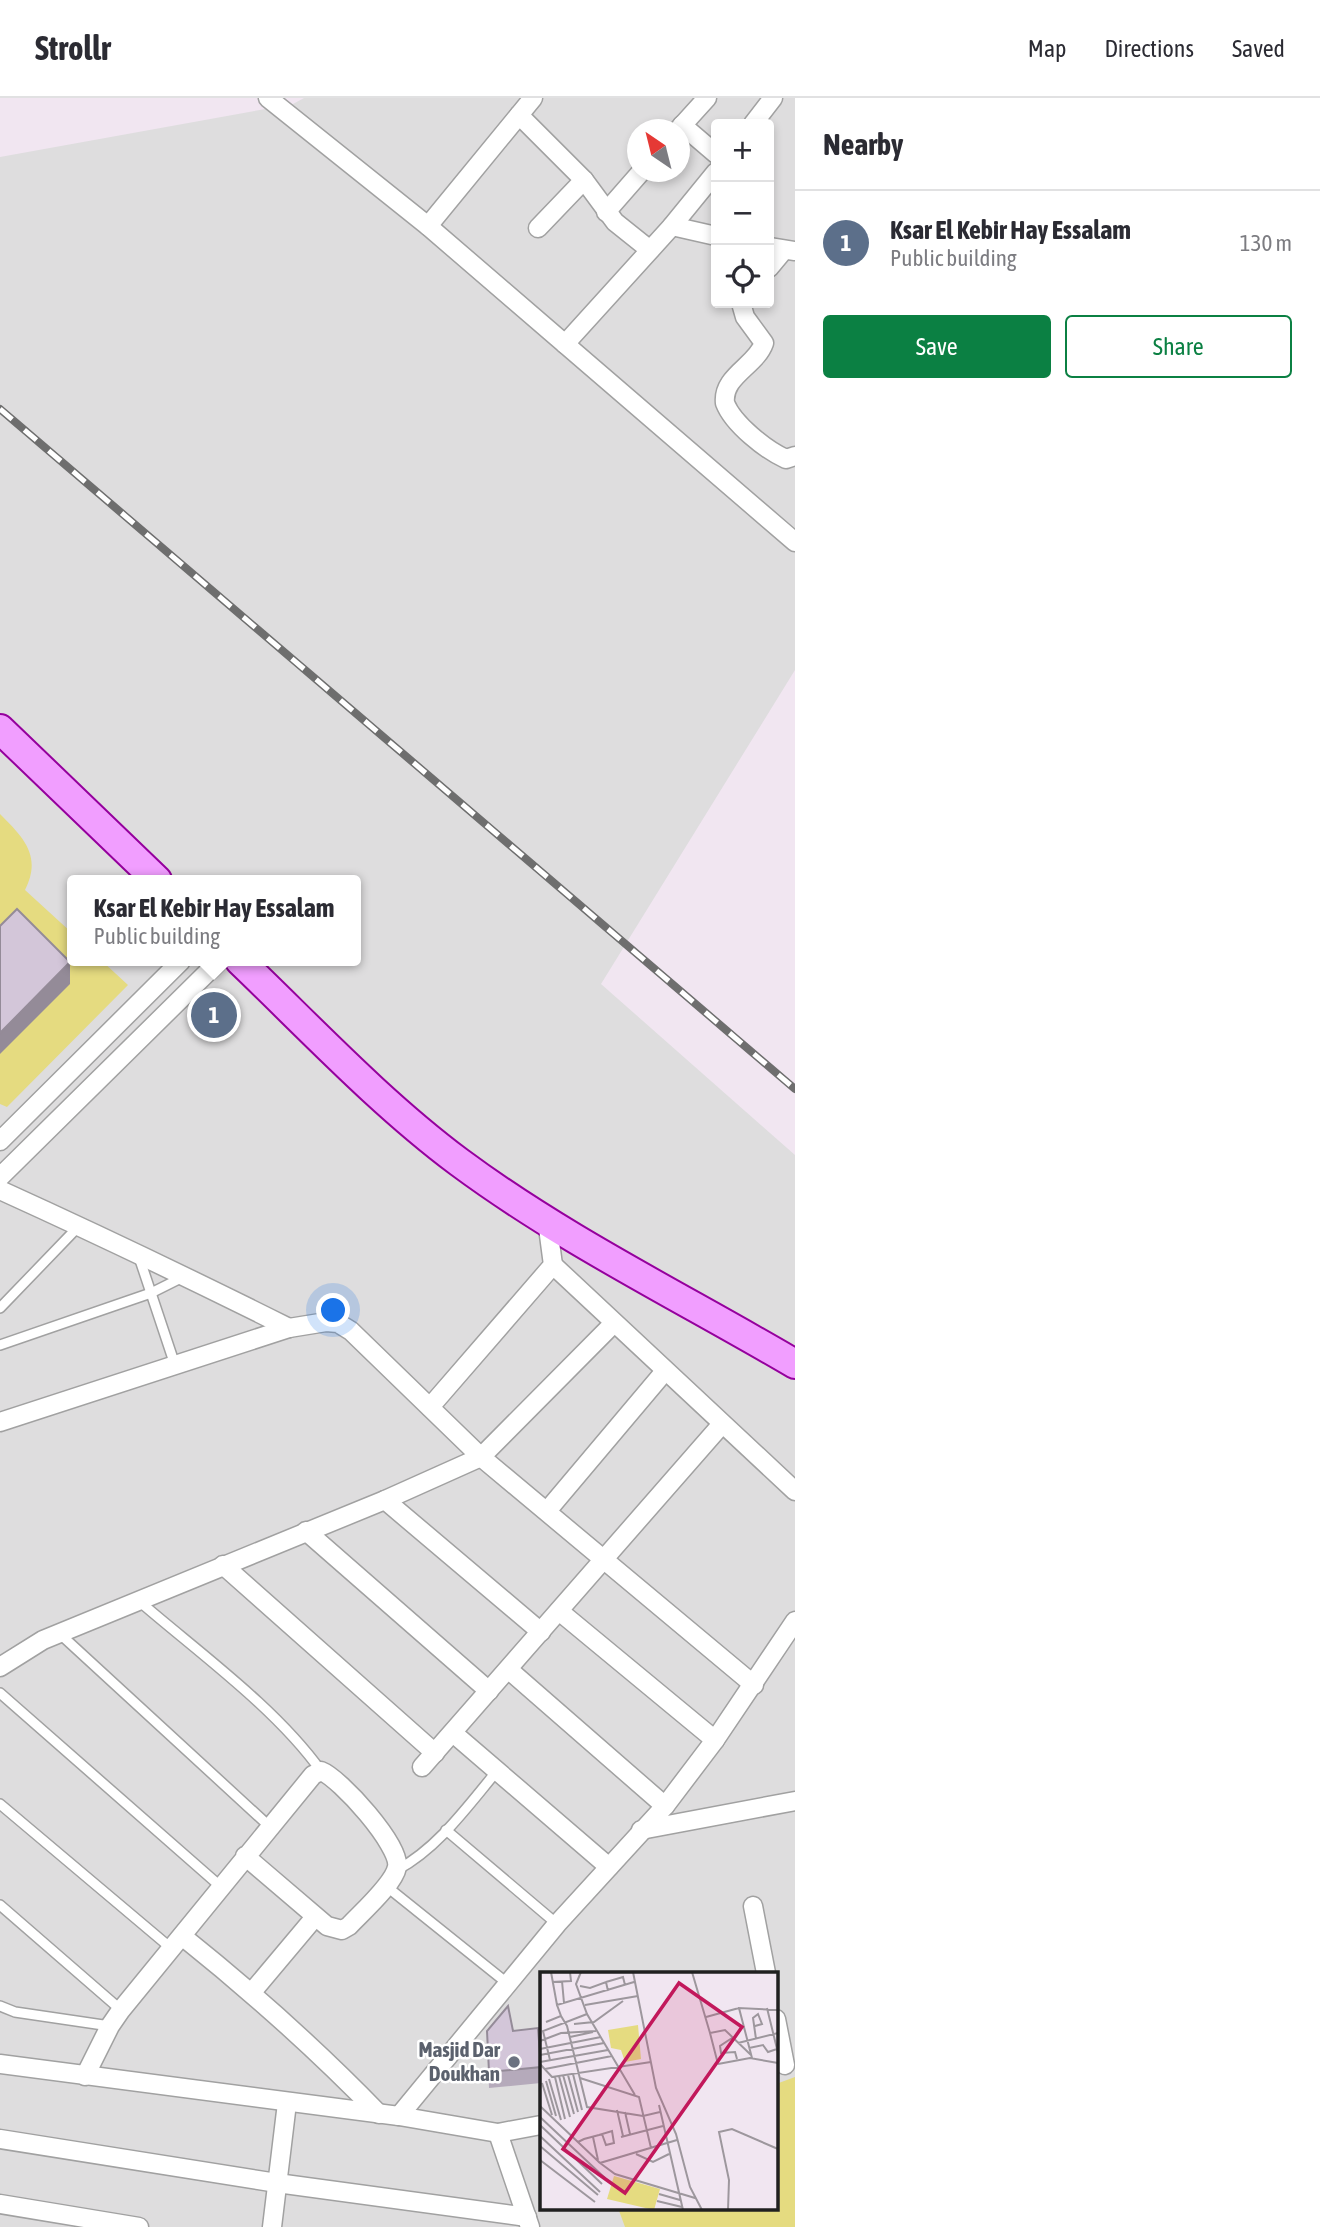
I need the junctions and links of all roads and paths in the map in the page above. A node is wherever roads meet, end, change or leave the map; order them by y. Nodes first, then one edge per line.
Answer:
1 (268, 98) edge
2 (533, 98) edge
3 (707, 98) edge
4 (773, 98) edge
5 (519, 115) junction
6 (687, 119) edge
7 (757, 119) edge
8 (690, 134) edge
9 (711, 150) edge
10 (711, 178) edge
11 (584, 180) junction
12 (632, 182) edge
13 (606, 212) junction
14 (428, 226) junction
15 (672, 226) junction
16 (538, 228) dead end
17 (711, 235) edge
18 (650, 250) junction
19 (742, 308) edge
20 (565, 344) junction
21 (795, 456) edge
22 (795, 542) edge
23 (0, 729) edge
24 (152, 875) edge
25 (176, 966) edge
26 (214, 966) edge
27 (245, 966) edge
28 (0, 1141) edge
29 (0, 1177) edge
30 (0, 1190) edge
31 (547, 1220) junction
32 (78, 1227) junction
33 (137, 1252) junction
34 (553, 1265) junction
35 (186, 1276) junction
36 (151, 1293) junction
37 (0, 1308) edge
38 (613, 1324) junction
39 (289, 1328) junction
40 (0, 1345) edge
41 (795, 1364) edge
42 (175, 1365) junction
43 (665, 1371) junction
44 (430, 1407) junction
45 (0, 1422) edge
46 (722, 1424) junction
47 (481, 1457) junction
48 (795, 1491) edge
49 (385, 1500) junction
50 (547, 1511) junction
51 (306, 1531) junction
52 (603, 1559) junction
53 (223, 1565) junction
54 (137, 1600) junction
55 (559, 1611) junction
56 (795, 1621) edge
57 (541, 1632) junction
58 (59, 1633) junction
59 (0, 1667) edge
60 (509, 1670) junction
61 (754, 1685) junction
62 (489, 1691) junction
63 (0, 1693) edge
64 (453, 1733) junction
65 (715, 1740) junction
66 (435, 1753) junction
67 (422, 1767) dead end
68 (321, 1771) junction
69 (497, 1771) junction
70 (795, 1801) edge
71 (0, 1804) edge
72 (665, 1805) junction
73 (269, 1826) junction
74 (446, 1830) junction
75 (641, 1830) junction
76 (245, 1856) junction
77 (609, 1867) junction
78 (397, 1870) junction
79 (220, 1886) junction
80 (386, 1886) junction
81 (0, 1905) edge
82 (753, 1906) dead end
83 (316, 1917) junction
84 (557, 1923) junction
85 (177, 1943) junction
86 (766, 1972) edge
87 (507, 1983) junction
88 (252, 1992) junction
89 (0, 2006) edge
90 (121, 2010) junction
91 (110, 2026) junction
92 (778, 2029) edge
93 (0, 2064) edge
94 (785, 2065) edge
95 (85, 2076) junction
96 (286, 2103) junction
97 (379, 2114) junction
98 (398, 2116) junction
99 (540, 2125) edge
100 (498, 2133) junction
101 (0, 2139) edge
102 (277, 2183) junction
103 (0, 2204) edge
104 (529, 2222) edge
105 (139, 2227) edge
106 (272, 2227) edge

1 - 14 street
2 - 5 street
3 - 6 street
4 - 7 street
5 - 11 street
5 - 14 street
8 - 9 street
10 - 15 street
11 - 13 street
11 - 16 street
12 - 13 street
13 - 18 street
14 - 20 street
15 - 17 street
15 - 18 street
18 - 20 street
19 - 21 street
20 - 22 street
23 - 24 main road
25 - 28 street
26 - 29 street
27 - 31 main road
30 - 32 street
31 - 34 street
31 - 41 main road
32 - 33 street
32 - 37 lane
33 - 35 street
33 - 36 lane
34 - 38 street
34 - 44 street
35 - 36 lane
35 - 39 street
36 - 40 lane
36 - 42 lane
38 - 43 street
38 - 47 street
39 - 42 street
39 - 44 street
42 - 45 street
43 - 46 street
43 - 50 street
44 - 47 street
46 - 48 street
46 - 52 street
47 - 49 street
47 - 50 street
49 - 51 street
49 - 57 street
50 - 52 street
51 - 53 street
51 - 62 street
52 - 55 street
52 - 61 street
53 - 54 street
53 - 66 street
54 - 58 street
54 - 68 lane
55 - 57 street
55 - 65 street
56 - 61 street
57 - 60 street
58 - 59 street
58 - 73 lane
60 - 62 street
60 - 72 street
61 - 65 street
62 - 64 street
63 - 79 lane
64 - 66 street
64 - 69 street
65 - 72 street
66 - 67 street
68 - 73 street
68 - 78 street
69 - 74 lane
69 - 77 street
70 - 75 street
71 - 85 lane
72 - 75 street
73 - 76 street
74 - 78 lane
74 - 84 lane
75 - 77 street
76 - 79 street
76 - 83 street
77 - 84 street
78 - 80 street
79 - 85 street
80 - 83 street
80 - 87 lane
81 - 90 lane
82 - 86 street
83 - 88 street
84 - 87 street
85 - 88 street
85 - 90 street
87 - 98 street
88 - 97 street
89 - 91 lane
90 - 91 street
91 - 95 street
92 - 94 street
93 - 95 street
95 - 96 street
96 - 97 street
96 - 102 street
97 - 98 street
98 - 100 street
99 - 100 street
100 - 104 street
101 - 102 street
102 - 104 street
102 - 106 street
103 - 105 street

